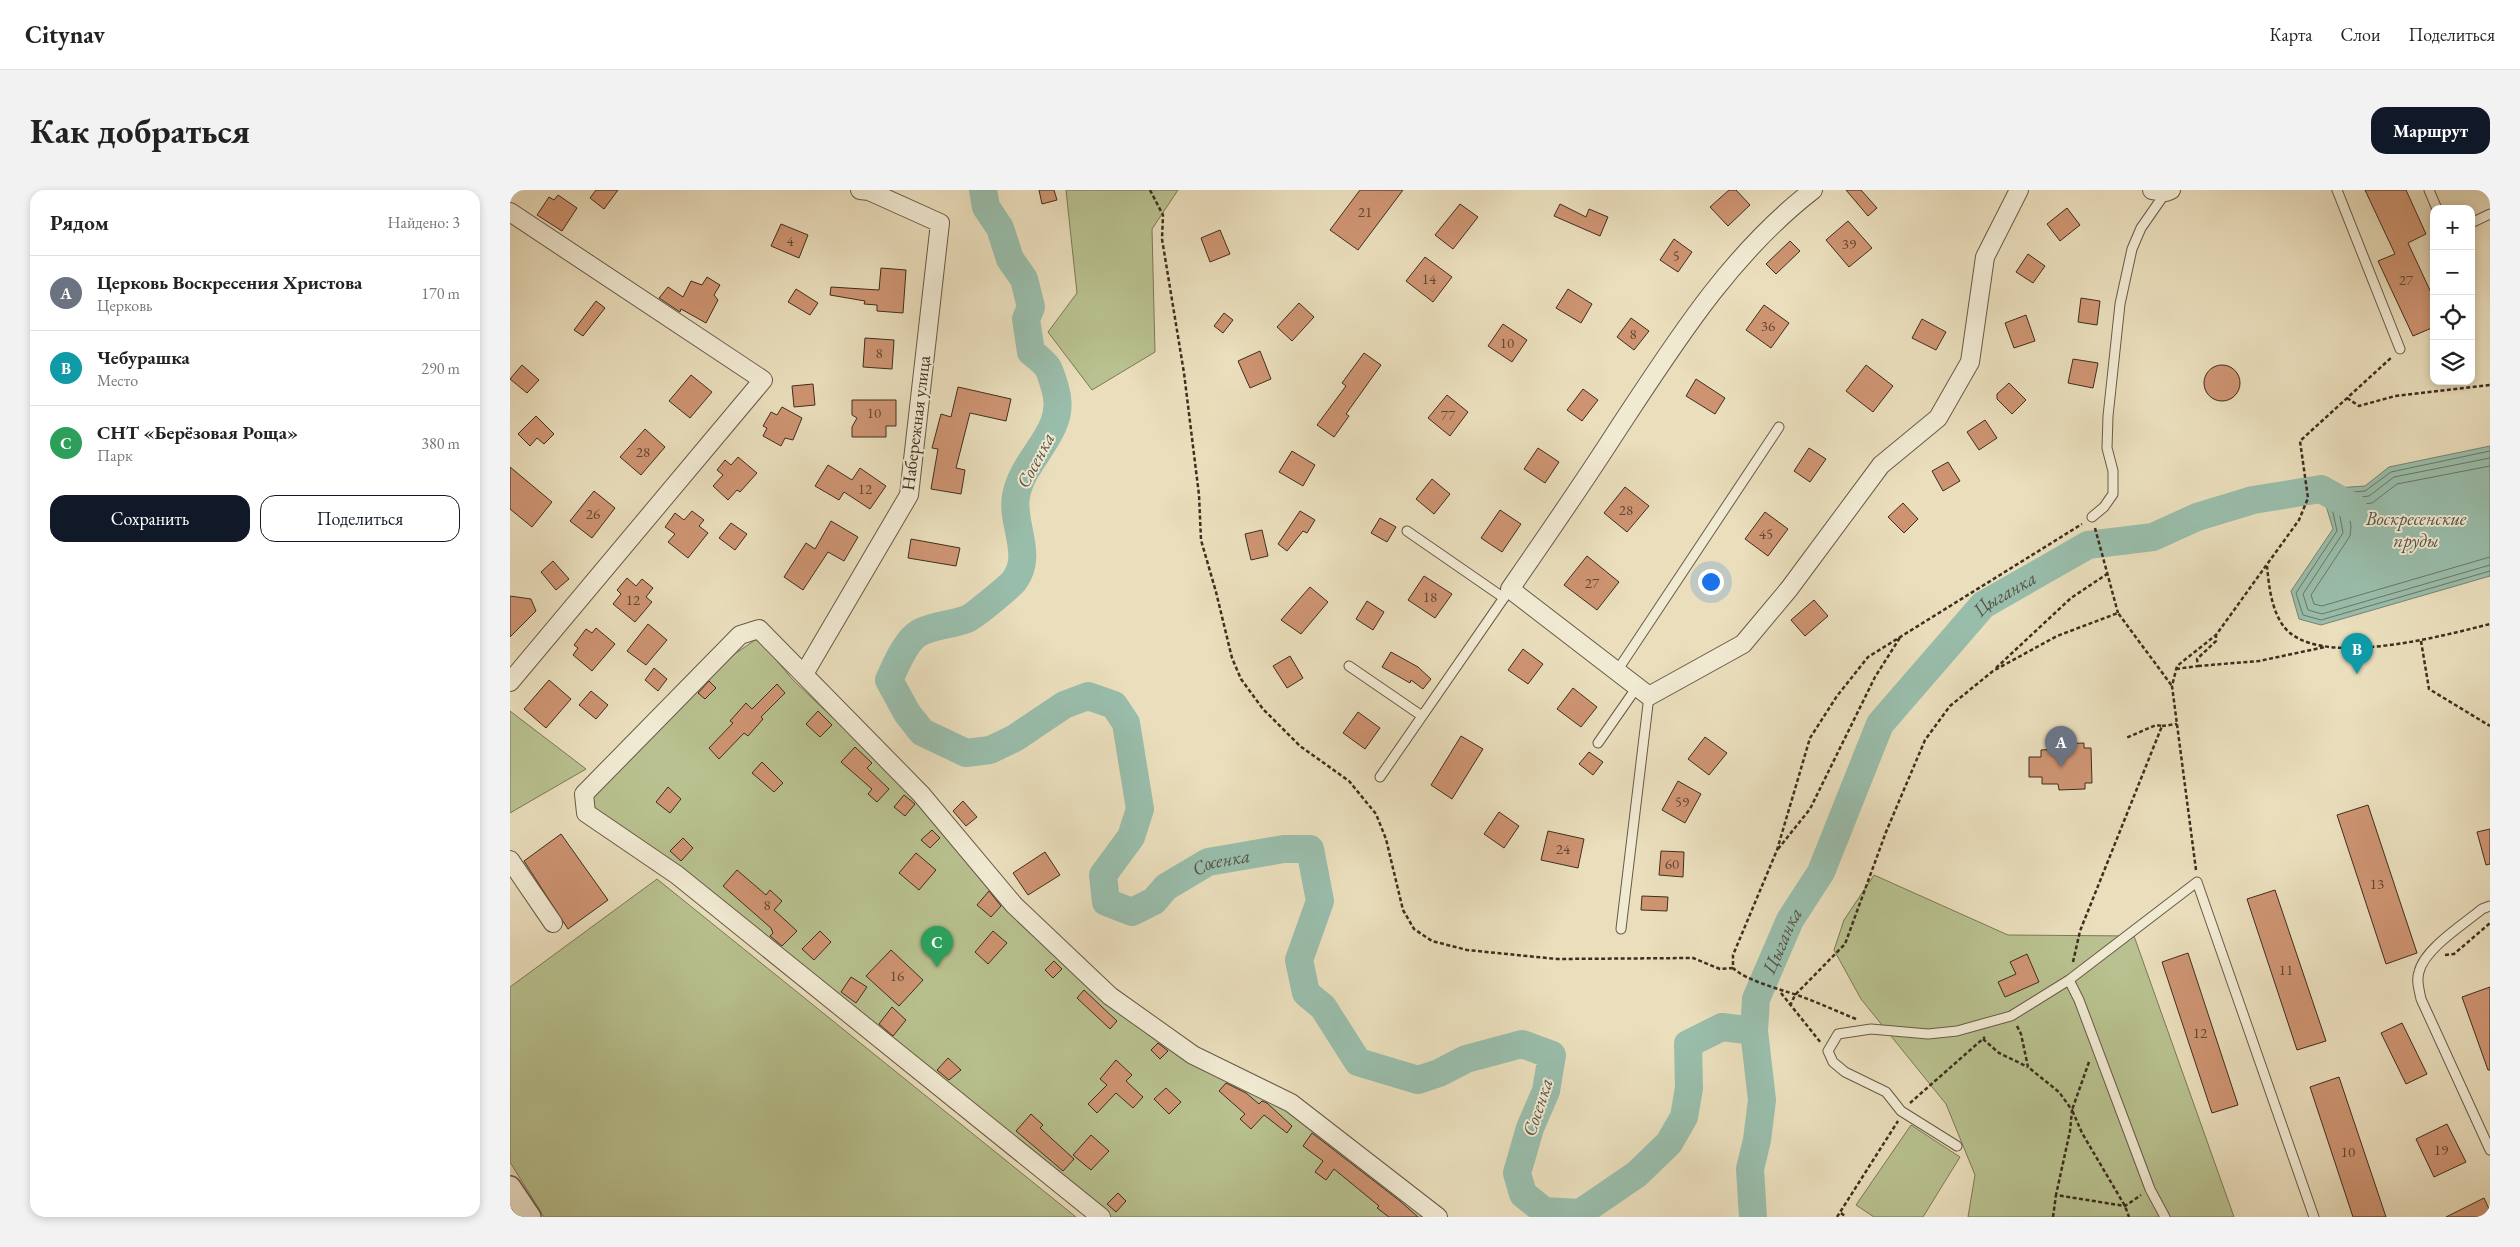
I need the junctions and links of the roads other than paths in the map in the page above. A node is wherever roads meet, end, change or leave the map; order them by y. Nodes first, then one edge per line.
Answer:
1 (866, 190) edge
2 (1813, 190) edge
3 (2019, 190) edge
4 (2337, 190) edge
5 (2429, 190) edge
6 (2163, 191) edge
7 (2435, 205) edge
8 (510, 212) edge
9 (2490, 214) edge
10 (2475, 221) edge
11 (2400, 349) road end
12 (1779, 427) dead end
13 (2092, 517) road end
14 (1406, 531) dead end
15 (1507, 594) junction
16 (1349, 666) dead end
17 (1617, 671) junction
18 (804, 674) junction
19 (510, 682) edge
20 (1643, 691) junction
21 (1422, 716) junction
22 (1598, 743) dead end
23 (1380, 777) dead end
24 (510, 860) edge
25 (2490, 906) edge
26 (553, 924) dead end
27 (1621, 929) dead end
28 (2069, 980) junction
29 (1957, 1146) dead end
30 (2490, 1150) edge
31 (510, 1187) edge
32 (530, 1217) edge
33 (1101, 1217) edge
34 (1438, 1217) edge
35 (2165, 1217) edge
36 (2314, 1217) edge

1 - 18 street, Набережная улица
2 - 15 street
3 - 20 street
4 - 11 lane
5 - 7 lane
6 - 13 lane
8 - 19 street
9 - 10 lane
12 - 17 lane
14 - 15 lane
15 - 17 street
15 - 21 lane
16 - 21 lane
17 - 20 street
18 - 33 street
18 - 34 street
20 - 22 lane
20 - 27 lane
21 - 23 lane
24 - 26 street
25 - 30 lane
28 - 29 lane
28 - 35 lane
28 - 36 lane
31 - 32 street

